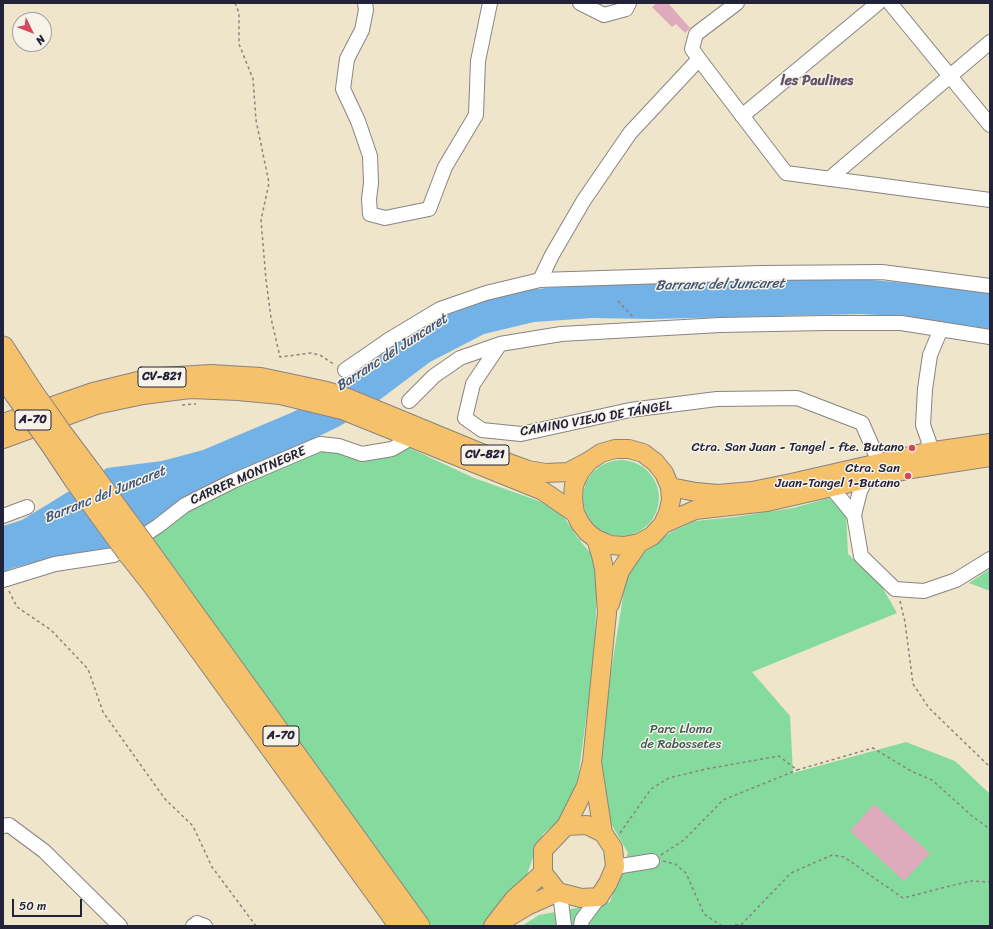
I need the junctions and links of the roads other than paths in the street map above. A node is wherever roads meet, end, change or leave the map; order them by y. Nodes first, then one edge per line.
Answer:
1 (366, 3) edge
2 (490, 3) edge
3 (580, 3) edge
4 (629, 3) edge
5 (737, 3) edge
6 (878, 3) edge
7 (890, 3) edge
8 (990, 42) edge
9 (699, 59) junction
10 (950, 76) junction
11 (742, 116) junction
12 (990, 125) edge
13 (829, 179) junction
14 (990, 200) edge
15 (540, 280) junction
16 (990, 286) edge
17 (941, 329) junction
18 (990, 337) edge
19 (500, 344) junction
20 (3, 347) edge
21 (341, 368) road end
22 (3, 376) edge
23 (23, 393) junction
24 (409, 401) dead end
25 (381, 418) junction
26 (3, 423) edge
27 (412, 438) junction
28 (3, 439) edge
29 (990, 444) edge
30 (927, 452) junction
31 (990, 457) edge
32 (589, 461) junction
33 (879, 462) junction
34 (867, 478) junction
35 (670, 487) junction
36 (831, 487) junction
37 (27, 507) dead end
38 (575, 513) junction
39 (854, 515) junction
40 (3, 516) edge
41 (663, 524) junction
42 (596, 539) junction
43 (639, 543) junction
44 (136, 549) junction
45 (990, 559) edge
46 (3, 580) edge
47 (607, 613) junction
48 (592, 762) junction
49 (3, 826) edge
50 (566, 826) junction
51 (610, 835) junction
52 (652, 861) road end
53 (615, 867) junction
54 (543, 873) junction
55 (559, 893) junction
56 (599, 897) junction
57 (120, 926) edge
58 (193, 926) edge
59 (205, 926) edge
60 (400, 926) edge
61 (419, 926) edge
62 (494, 926) edge
63 (564, 926) edge
64 (581, 926) edge

1 - 2 street
3 - 4 street
5 - 9 street
6 - 11 street
7 - 10 street
8 - 10 street
9 - 11 street
9 - 15 street
10 - 12 street
10 - 13 street
11 - 13 street
13 - 14 street
15 - 16 street
15 - 21 street
17 - 18 street
17 - 19 street
17 - 30 street
19 - 24 street
19 - 33 street, CAMINO VIEJO DE TÁNGEL
20 - 23 highway, A-70
22 - 23 highway, A-70
23 - 44 highway, A-70, bridge
25 - 26 main road, CV-821
25 - 27 main road, CV-821
25 - 28 main road, CV-821
25 - 32 main road, CV-821
27 - 38 main road, CV-821
27 - 46 street, CARRER MONTNEGRE
29 - 30 main road
30 - 33 main road
31 - 34 main road, CV-821
32 - 35 main road, CV-821
32 - 38 main road, CV-821
33 - 35 main road
34 - 36 main road, CV-821
34 - 39 street
35 - 41 main road, CV-821
36 - 39 street
36 - 41 main road, CV-821
37 - 40 street
38 - 42 main road, CV-821
39 - 45 street
41 - 43 main road, CV-821
42 - 43 main road, CV-821
42 - 47 main road, CV-821
43 - 47 main road, CV-821
44 - 60 highway, A-70
44 - 61 highway, A-70
47 - 48 main road, CV-821
48 - 50 main road, CV-821
48 - 51 main road, CV-821
49 - 57 street
50 - 51 main road
50 - 54 main road, CV-821
51 - 53 main road, CV-821
52 - 53 street
53 - 56 main road
54 - 55 main road
54 - 62 main road
55 - 56 main road
55 - 62 main road
55 - 63 street
56 - 64 street
58 - 59 street

